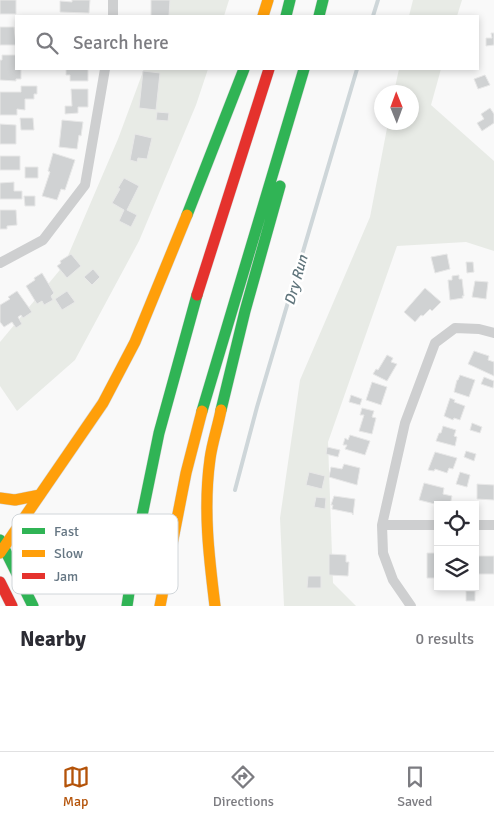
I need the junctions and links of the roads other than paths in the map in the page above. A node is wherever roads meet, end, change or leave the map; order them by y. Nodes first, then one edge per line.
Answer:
1 (114, 0) edge
2 (268, 0) edge
3 (290, 0) edge
4 (323, 0) edge
5 (329, 0) edge
6 (113, 15) edge
7 (263, 15) edge
8 (286, 15) edge
9 (319, 15) edge
10 (325, 15) edge
11 (105, 70) edge
12 (244, 70) edge
13 (269, 70) edge
14 (304, 70) edge
15 (312, 70) edge
16 (0, 263) edge
17 (494, 334) edge
18 (40, 495) junction
19 (0, 498) edge
20 (26, 514) edge
21 (142, 514) edge
22 (178, 514) edge
23 (382, 525) junction
24 (434, 525) edge
25 (479, 525) edge
26 (494, 525) edge
27 (12, 532) edge
28 (1, 547) edge
29 (12, 567) edge
30 (0, 582) edge
31 (26, 594) edge
32 (12, 606) edge
33 (33, 606) edge
34 (215, 606) edge
35 (412, 606) edge

1 - 6 street
2 - 7 main road
3 - 8 main road
4 - 9 main road
5 - 10 main road
11 - 16 street
12 - 18 main road
13 - 21 main road
14 - 22 main road
15 - 34 main road
17 - 23 street
18 - 19 main road
18 - 20 main road
23 - 24 street
23 - 35 street
25 - 26 street
27 - 28 main road
28 - 29 main road
30 - 32 main road
31 - 33 main road

